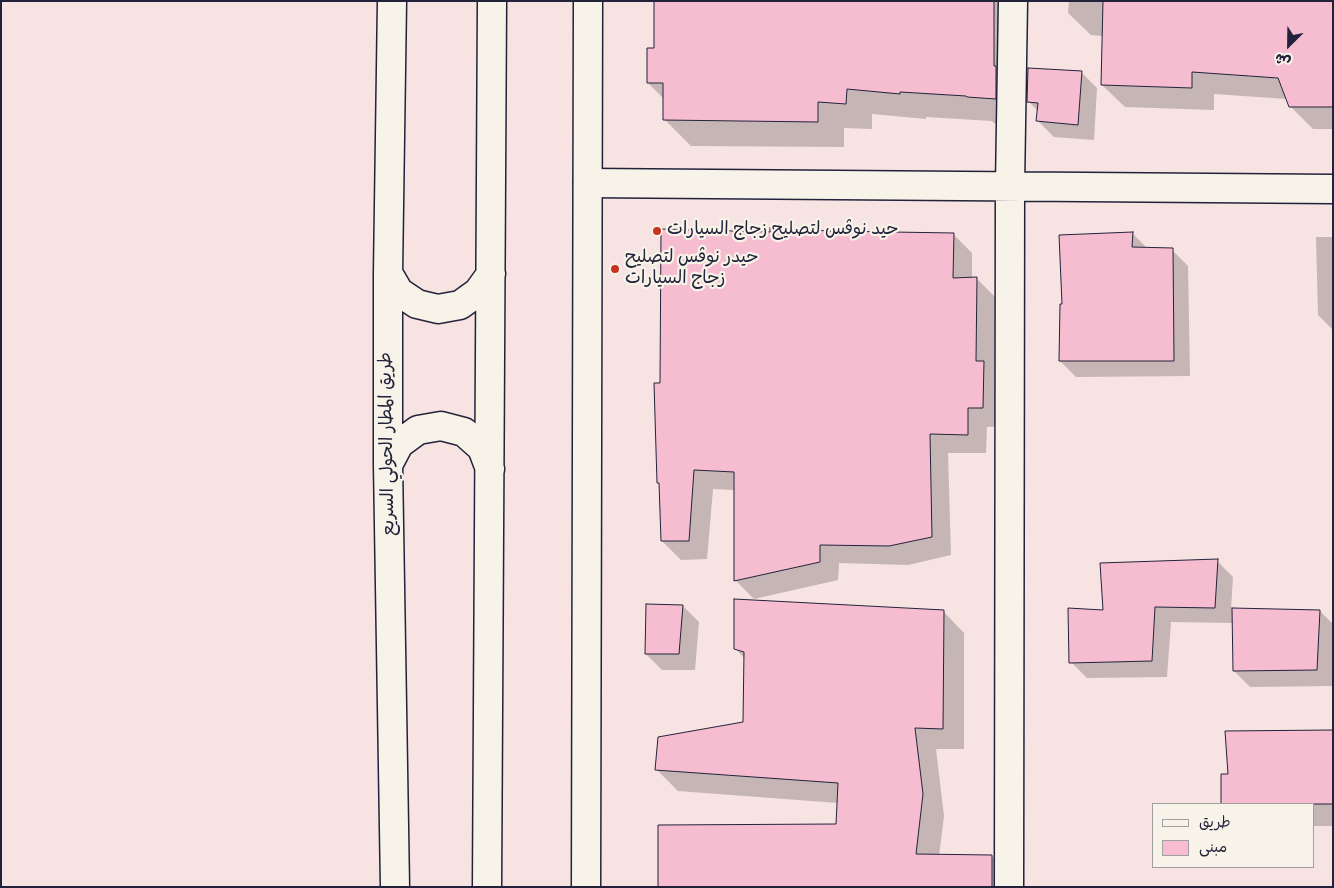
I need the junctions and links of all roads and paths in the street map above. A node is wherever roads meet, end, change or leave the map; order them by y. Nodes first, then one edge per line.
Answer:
1 (392, 1) edge
2 (492, 1) edge
3 (588, 1) edge
4 (1012, 1) edge
5 (588, 183) junction
6 (1010, 186) junction
7 (1333, 189) edge
8 (388, 273) junction
9 (491, 274) junction
10 (388, 465) junction
11 (490, 469) junction
12 (395, 887) edge
13 (488, 887) edge
14 (586, 887) edge
15 (1009, 887) edge

1 - 8 main road, طريق المطار الحولي السريع
2 - 9 main road
3 - 5 main road
4 - 6 main road
5 - 6 main road
5 - 14 main road
6 - 7 main road
6 - 15 main road
8 - 9 main road
8 - 10 main road, طريق المطار الحولي السريع
9 - 11 main road
10 - 11 main road
10 - 12 main road, طريق المطار الحولي السريع
11 - 13 main road

